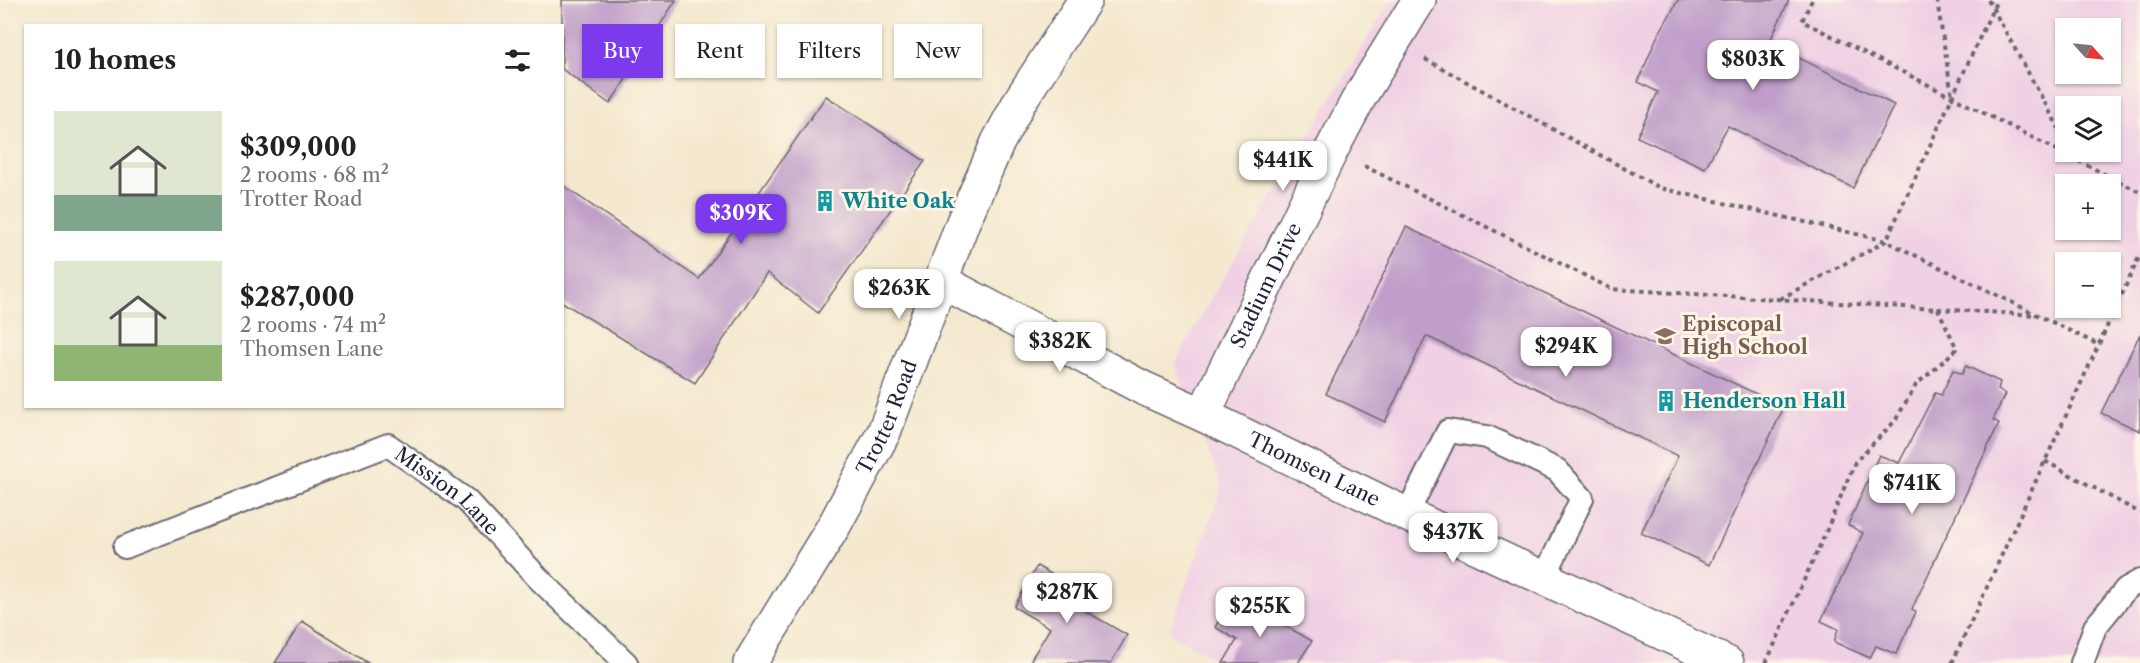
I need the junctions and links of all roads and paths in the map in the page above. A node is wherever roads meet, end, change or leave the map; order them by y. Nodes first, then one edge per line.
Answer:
1 (1084, 0) edge
2 (1419, 0) edge
3 (1812, 0) edge
4 (1938, 0) edge
5 (1988, 0) edge
6 (1997, 0) edge
7 (1993, 8) junction
8 (1393, 42) junction
9 (1952, 97) junction
10 (2055, 121) edge
11 (1332, 149) junction
12 (2055, 149) edge
13 (2081, 162) edge
14 (2140, 192) edge
15 (1886, 241) junction
16 (2140, 255) edge
17 (941, 282) junction
18 (1778, 300) junction
19 (1938, 309) junction
20 (2038, 315) junction
21 (2099, 345) junction
22 (1203, 415) junction
23 (2045, 461) junction
24 (2140, 513) edge
25 (1407, 514) junction
26 (125, 547) dead end
27 (1544, 578) junction
28 (2140, 580) edge
29 (626, 663) edge
30 (750, 663) edge
31 (1726, 663) edge
32 (1766, 663) edge
33 (1952, 663) edge
34 (2082, 663) edge

1 - 17 street, Trotter Road
2 - 8 street, Stadium Drive
3 - 9 path
4 - 9 path
5 - 7 path
6 - 7 path
7 - 9 path
7 - 10 path
8 - 11 street, Stadium Drive
8 - 15 path
9 - 12 path
9 - 15 path
11 - 18 path
11 - 22 street, Stadium Drive
13 - 14 path
15 - 18 path
15 - 20 path
16 - 21 path
17 - 22 street, Thomsen Lane
17 - 30 street, Trotter Road
18 - 19 path
19 - 20 path
19 - 32 path
20 - 21 path
21 - 23 path
22 - 25 street, Thomsen Lane
23 - 24 path
23 - 33 path
25 - 27 street, Thomsen Lane
25 - 27 lane
26 - 29 lane, Mission Lane
27 - 31 street, Thomsen Lane
28 - 34 lane

